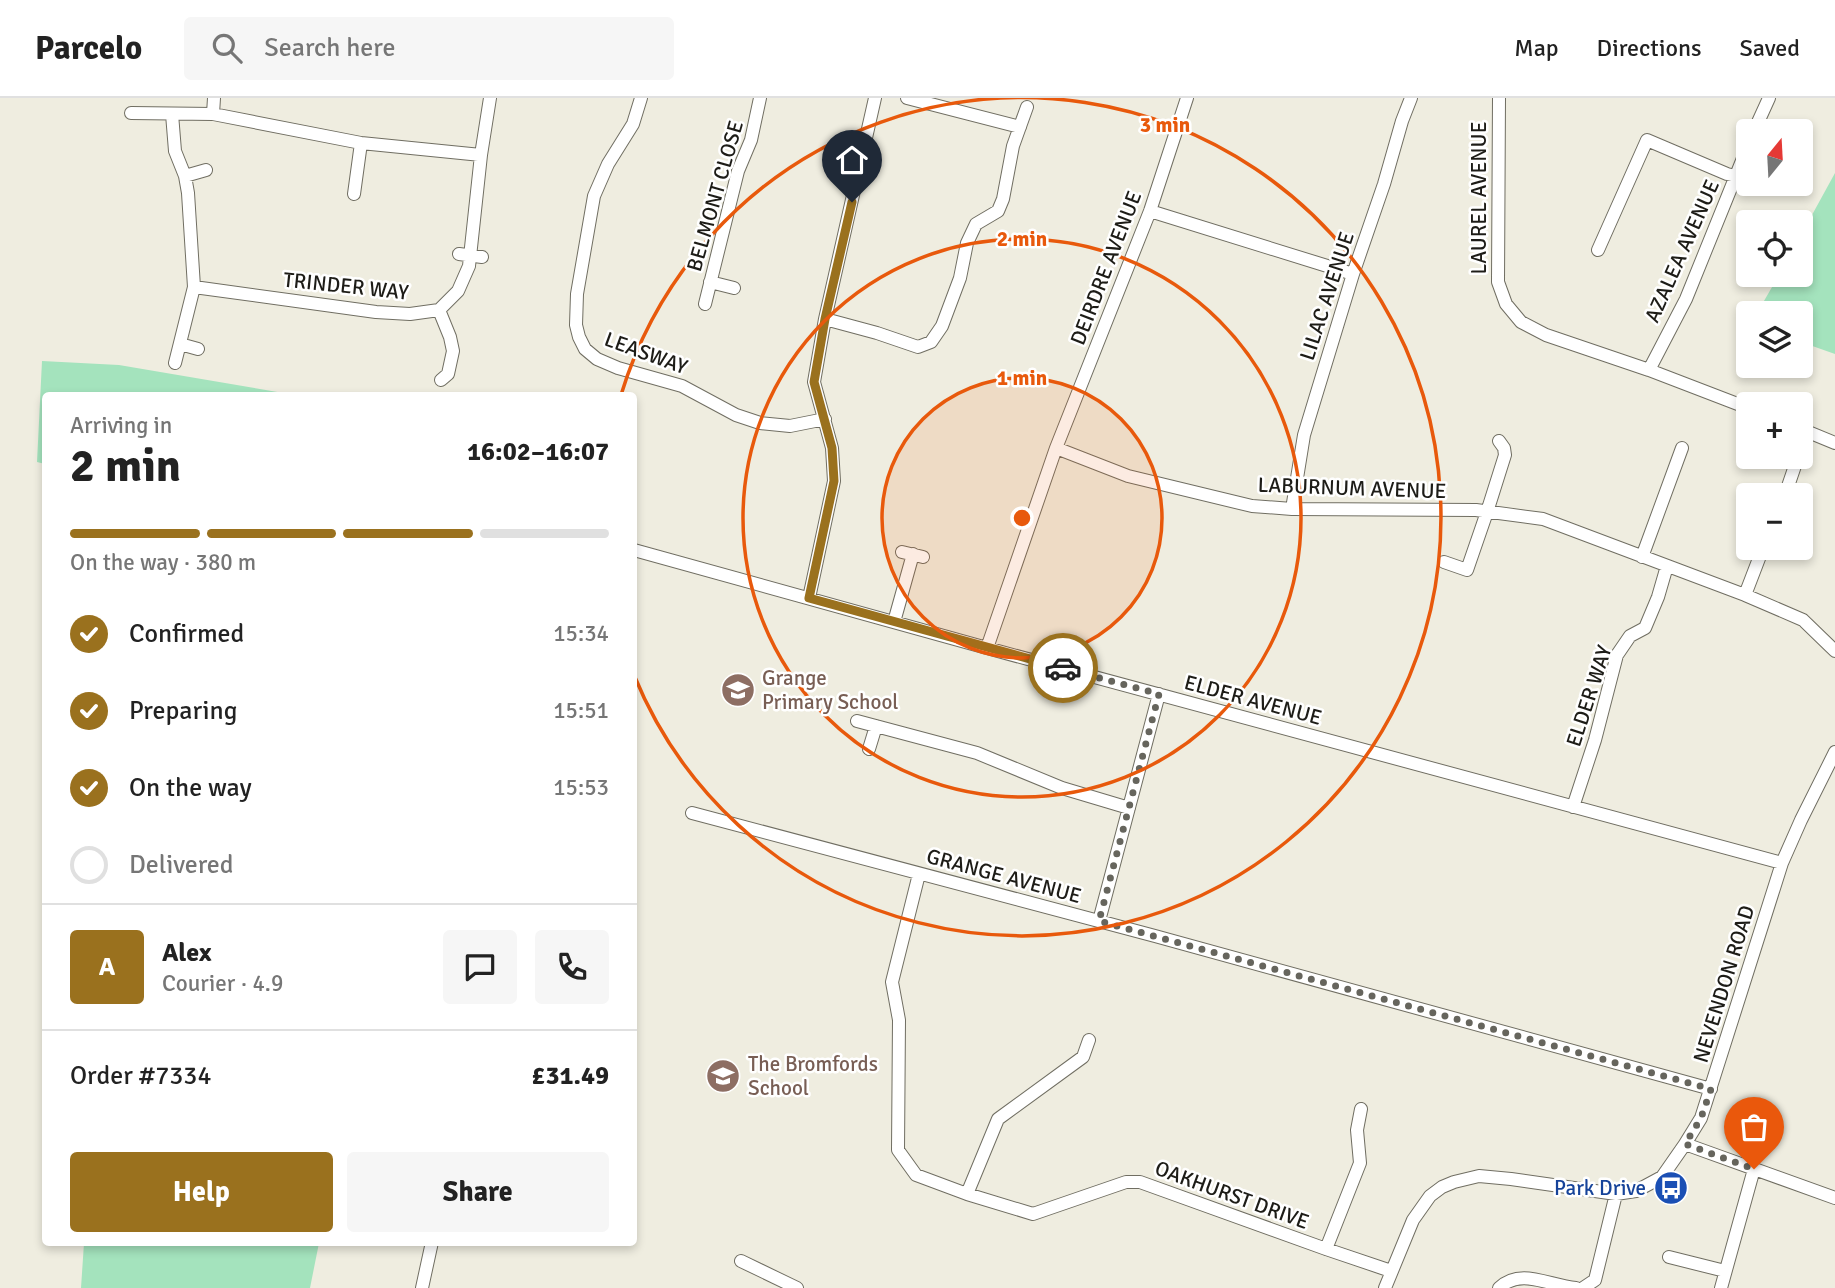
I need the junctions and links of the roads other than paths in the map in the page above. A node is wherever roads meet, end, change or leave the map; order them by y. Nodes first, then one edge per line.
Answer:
1 (214, 98) edge
2 (490, 98) edge
3 (641, 98) edge
4 (760, 98) edge
5 (875, 98) edge
6 (907, 98) edge
7 (1187, 98) edge
8 (1411, 98) edge
9 (1499, 98) edge
10 (1769, 98) edge
11 (1027, 107) dead end
12 (131, 113) dead end
13 (172, 114) junction
14 (213, 114) junction
15 (1759, 119) edge
16 (1020, 127) junction
17 (360, 144) junction
18 (481, 155) junction
19 (206, 170) dead end
20 (185, 176) junction
21 (1736, 176) joint
22 (354, 194) dead end
23 (1150, 211) junction
24 (1598, 250) dead end
25 (1353, 274) junction
26 (710, 282) junction
27 (194, 288) junction
28 (734, 288) dead end
29 (705, 304) dead end
30 (439, 310) junction
31 (825, 319) junction
32 (180, 344) junction
33 (198, 349) dead end
34 (175, 363) dead end
35 (1649, 370) junction
36 (441, 380) dead end
37 (1736, 403) edge
38 (825, 419) junction
39 (1813, 434) edge
40 (1499, 441) dead end
41 (1835, 443) edge
42 (1056, 448) junction
43 (1682, 448) dead end
44 (1292, 509) junction
45 (1488, 512) junction
46 (637, 551) edge
47 (913, 554) dead end
48 (1642, 557) junction
49 (1758, 560) edge
50 (1444, 562) dead end
51 (1667, 566) junction
52 (1745, 595) junction
53 (809, 598) junction
54 (894, 622) junction
55 (987, 648) junction
56 (1835, 651) edge
57 (1159, 694) junction
58 (857, 721) dead end
59 (876, 726) junction
60 (869, 749) dead end
61 (1835, 752) edge
62 (1573, 807) junction
63 (1129, 808) junction
64 (692, 813) dead end
65 (1782, 863) junction
66 (919, 874) junction
67 (1099, 921) junction
68 (1089, 1040) dead end
69 (1711, 1089) junction
70 (1361, 1109) dead end
71 (1685, 1144) junction
72 (1754, 1169) junction
73 (967, 1194) junction
74 (1616, 1194) junction
75 (1835, 1198) edge
76 (431, 1246) edge
77 (1326, 1249) junction
78 (1669, 1257) dead end
79 (741, 1262) dead end
80 (1391, 1271) junction
81 (1725, 1271) junction
82 (422, 1288) edge
83 (797, 1288) edge
84 (1385, 1288) edge
85 (1499, 1288) edge
86 (1576, 1288) edge
87 (1583, 1288) edge
88 (1721, 1288) edge

1 - 14 street
2 - 18 street
3 - 38 street, LEASWAY
4 - 26 street, BELMONT CLOSE
5 - 31 street
6 - 16 street
7 - 23 street, DEIRDRE AVENUE
8 - 25 street, LILAC AVENUE
9 - 35 street, LAUREL AVENUE
10 - 15 street
11 - 16 street
12 - 13 street
13 - 14 street
13 - 20 street
14 - 17 street
16 - 31 street
17 - 18 street
17 - 22 street
18 - 30 street
19 - 20 street
20 - 27 street
21 - 24 street
21 - 35 street, AZALEA AVENUE
23 - 25 street
23 - 42 street, DEIRDRE AVENUE
25 - 44 street, LILAC AVENUE
26 - 28 street
26 - 29 street, BELMONT CLOSE
27 - 30 street, TRINDER WAY
27 - 32 street
30 - 36 street
31 - 38 street
32 - 33 street
32 - 34 street
35 - 37 street, LAUREL AVENUE
38 - 53 street
39 - 41 street
40 - 45 street
42 - 44 street, LABURNUM AVENUE
42 - 55 street, DEIRDRE AVENUE
43 - 48 street
44 - 45 street, LABURNUM AVENUE
45 - 48 street, LABURNUM AVENUE
45 - 50 street
46 - 53 street, ELDER AVENUE
47 - 54 street
48 - 51 street, LABURNUM AVENUE
49 - 52 street
51 - 52 street, LABURNUM AVENUE
51 - 62 street, ELDER WAY
52 - 56 street, LABURNUM AVENUE
53 - 54 street, ELDER AVENUE
54 - 55 street, ELDER AVENUE
55 - 57 street, ELDER AVENUE
57 - 62 street, ELDER AVENUE
57 - 63 street
58 - 59 street
59 - 60 street
59 - 63 street
61 - 65 street, NEVENDON ROAD
62 - 65 street, ELDER AVENUE
63 - 67 street
64 - 66 street, GRANGE AVENUE
65 - 69 street, NEVENDON ROAD
66 - 67 street, GRANGE AVENUE
66 - 73 street, OAKHURST DRIVE
67 - 69 street, GRANGE AVENUE
68 - 73 street
69 - 71 street, NEVENDON ROAD
70 - 77 street
71 - 72 street
71 - 74 street, NEVENDON ROAD
72 - 75 street
72 - 81 street
73 - 77 street, OAKHURST DRIVE
74 - 80 street, NEVENDON ROAD
74 - 87 street
76 - 82 street
77 - 80 street, OAKHURST DRIVE
78 - 81 street
79 - 83 street
80 - 84 street, NEVENDON ROAD
81 - 88 street
85 - 86 street

